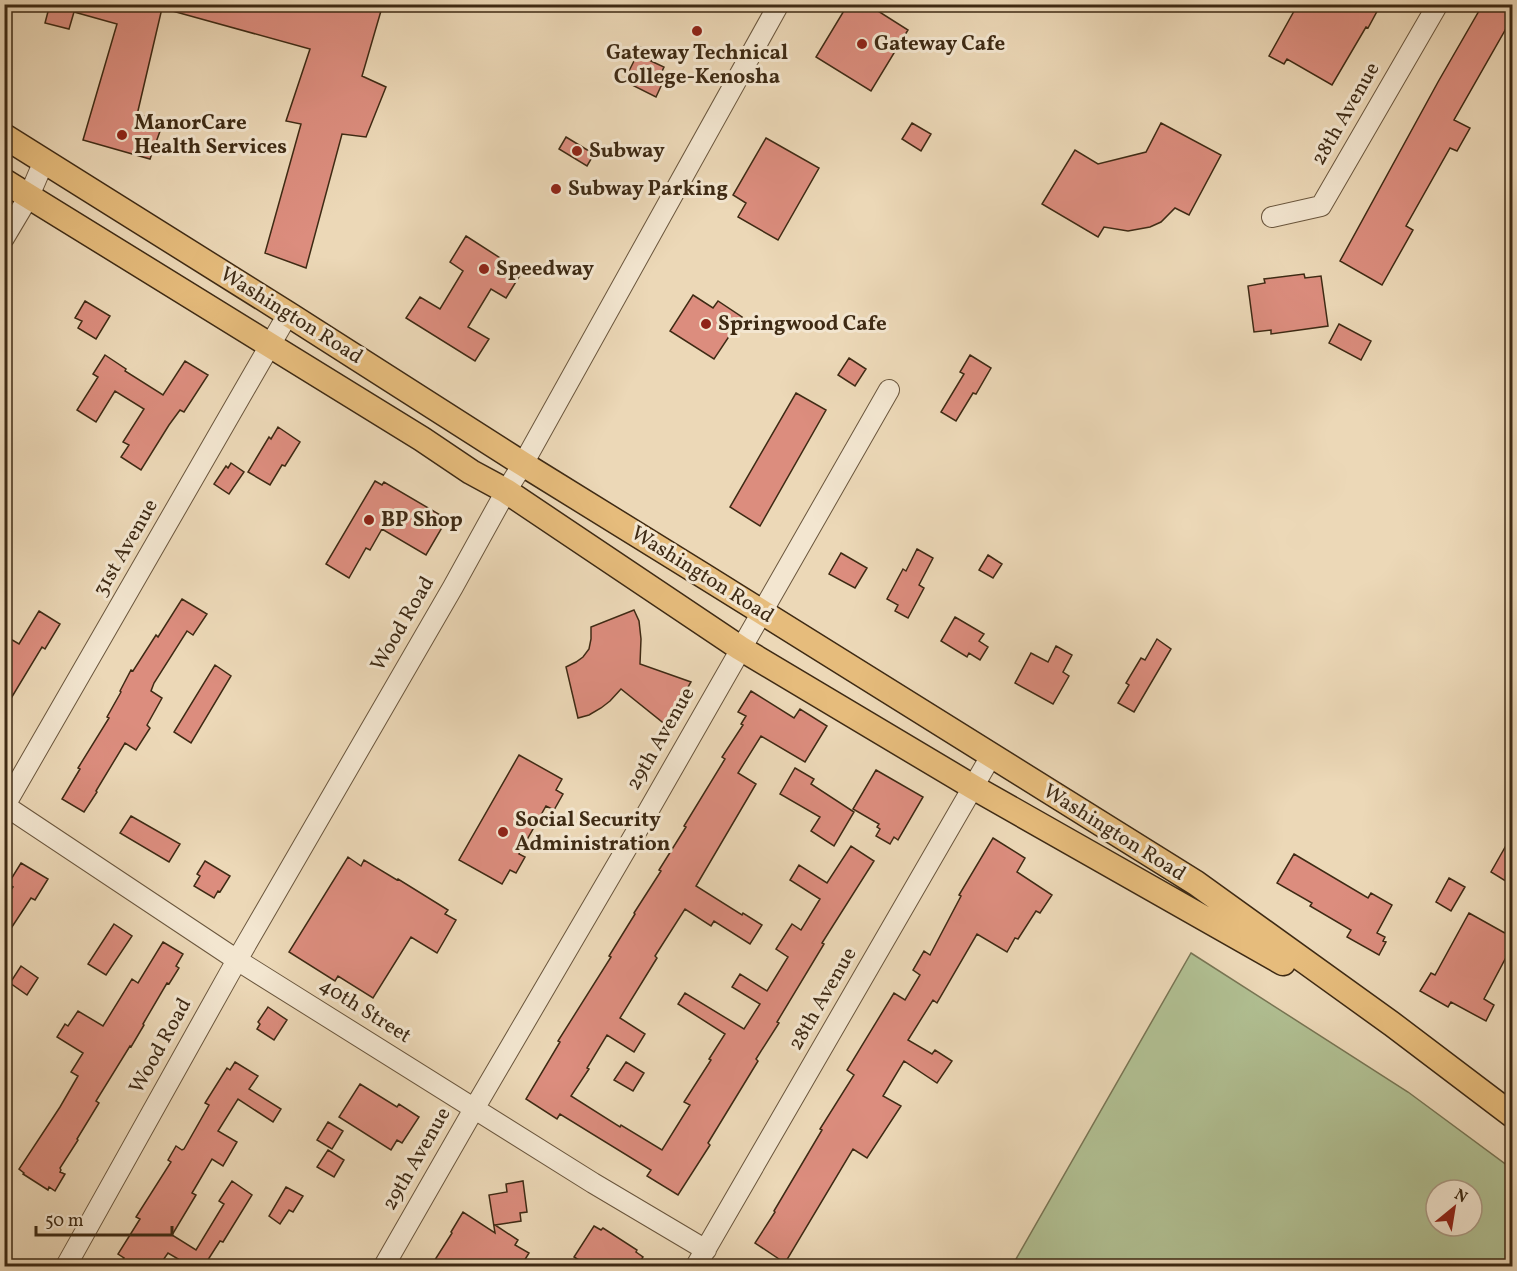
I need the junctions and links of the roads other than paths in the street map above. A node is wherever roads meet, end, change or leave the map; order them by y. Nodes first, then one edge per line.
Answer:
1 (779, 4) edge
2 (1438, 4) edge
3 (4, 136) edge
4 (44, 161) junction
5 (4, 181) edge
6 (29, 196) junction
7 (1272, 217) dead end
8 (4, 238) edge
9 (288, 314) junction
10 (270, 346) junction
11 (889, 390) dead end
12 (523, 464) junction
13 (506, 491) junction
14 (761, 612) junction
15 (740, 648) junction
16 (991, 756) junction
17 (973, 787) junction
18 (5, 806) edge
19 (237, 960) junction
20 (1392, 1024) junction
21 (474, 1109) junction
22 (1512, 1114) edge
23 (701, 1258) edge
24 (66, 1266) edge
25 (384, 1266) edge

1 - 12 street, Wood Road
2 - 7 street, 28th Avenue
3 - 4 main road, Washington Road
4 - 6 street
4 - 9 main road, Washington Road
5 - 6 main road, Washington Road
6 - 8 street
6 - 10 main road, Washington Road
9 - 10 street, 31st Avenue
9 - 12 main road, Washington Road
10 - 13 main road, Washington Road
10 - 18 street, 31st Avenue
11 - 14 street, 29th Avenue
12 - 13 street, Wood Road
12 - 14 main road, Washington Road
13 - 15 main road, Washington Road
13 - 19 street, Wood Road
14 - 15 street, 29th Avenue
14 - 16 main road, Washington Road
15 - 17 main road, Washington Road
15 - 21 street, 29th Avenue
16 - 17 street, 28th Avenue
16 - 20 main road, Washington Road
17 - 20 main road, Washington Road
17 - 23 street, 28th Avenue
18 - 19 street, 40th Street
19 - 21 street, 40th Street
19 - 24 street, Wood Road
20 - 22 main road, Washington Road
21 - 23 street, 40th Street
21 - 25 street, 29th Avenue

